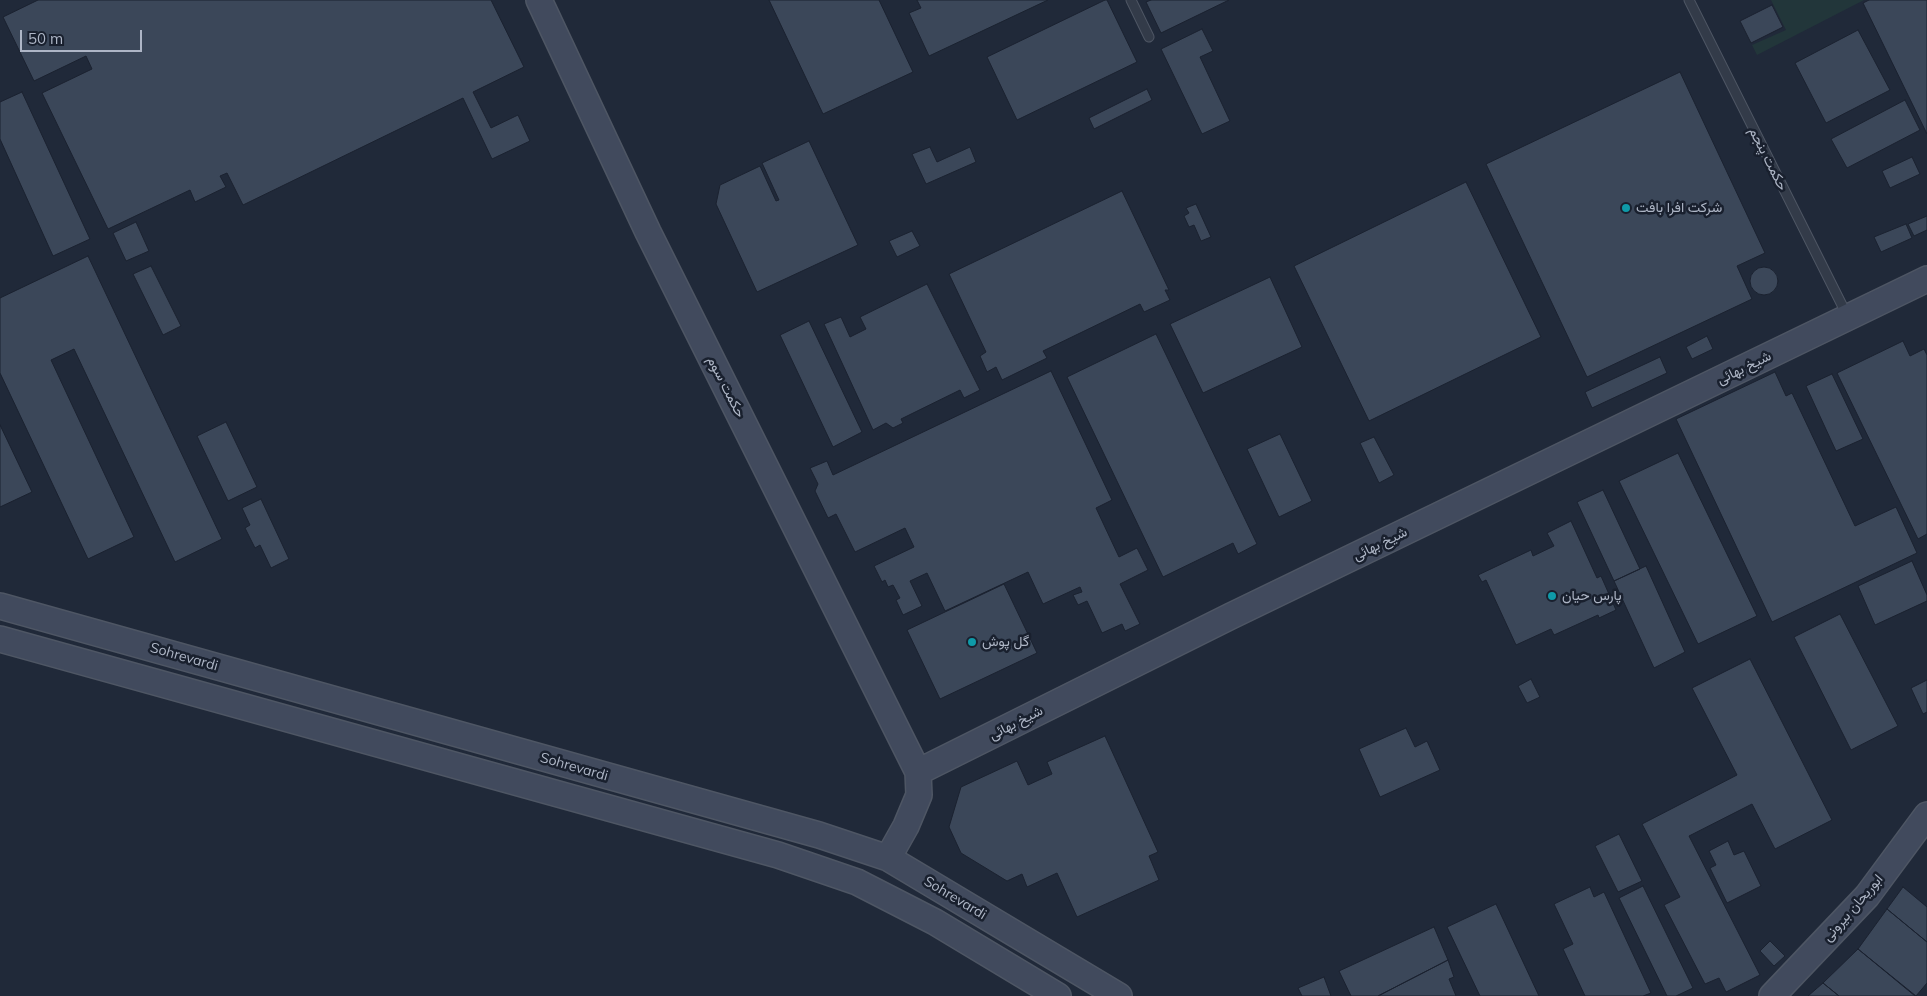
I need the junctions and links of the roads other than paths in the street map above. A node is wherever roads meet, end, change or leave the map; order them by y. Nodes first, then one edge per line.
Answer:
1 (539, 0) edge
2 (1131, 0) edge
3 (1689, 0) edge
4 (1149, 38) dead end
5 (1927, 279) edge
6 (1848, 318) junction
7 (0, 606) edge
8 (0, 639) edge
9 (918, 772) junction
10 (1927, 814) edge
11 (888, 858) junction
12 (1058, 996) edge
13 (1119, 996) edge
14 (1772, 996) edge

1 - 9 street, حکمت سوم
2 - 4 lane
3 - 6 lane, حکمت پنجم
5 - 6 street, شیخ بهائی
6 - 9 street, شیخ بهائی
7 - 11 street, Sohrevardi
8 - 12 street
9 - 11 street
10 - 14 street, ابوریحان بیرونی
11 - 13 street, Sohrevardi

